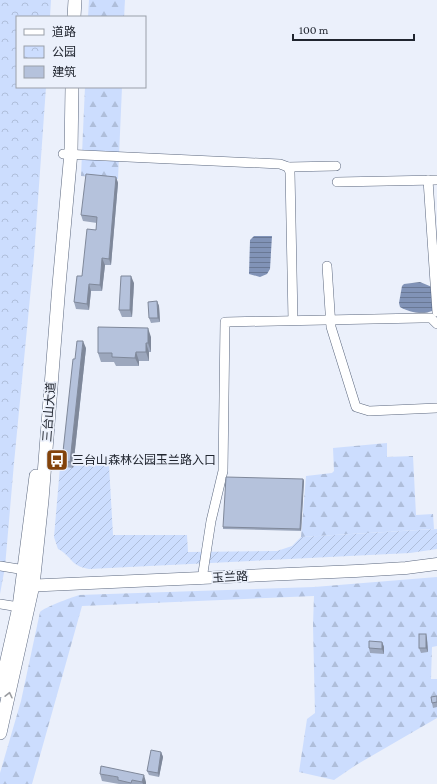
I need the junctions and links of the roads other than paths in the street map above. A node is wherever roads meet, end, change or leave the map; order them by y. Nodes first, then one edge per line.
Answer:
1 (69, 0) edge
2 (75, 0) edge
3 (69, 16) edge
4 (74, 16) edge
5 (66, 88) edge
6 (72, 88) edge
7 (67, 154) junction
8 (336, 166) dead end
9 (288, 167) junction
10 (433, 180) edge
11 (337, 182) dead end
12 (327, 266) dead end
13 (437, 312) edge
14 (331, 319) junction
15 (293, 320) junction
16 (437, 324) edge
17 (437, 408) edge
18 (437, 558) edge
19 (437, 564) edge
20 (0, 566) edge
21 (202, 576) junction
22 (28, 578) junction
23 (0, 604) edge
24 (19, 607) junction
25 (0, 691) edge
26 (0, 733) edge

1 - 3 main road
2 - 4 main road
5 - 7 main road, 三台山大道
6 - 7 main road, 三台山大道
7 - 9 street
7 - 22 main road, 三台山大道
8 - 9 street
9 - 15 street
10 - 11 street
10 - 13 street
12 - 14 street
14 - 15 street
14 - 16 street
14 - 17 street
15 - 21 street
18 - 21 street, 玉兰路
19 - 21 street, 玉兰路
20 - 22 street, 玉兰路
21 - 22 street, 玉兰路
22 - 24 main road, 三台山大道
26 -> 22 main road, 三台山大道
23 - 24 street
24 - 25 main road, 三台山大道

